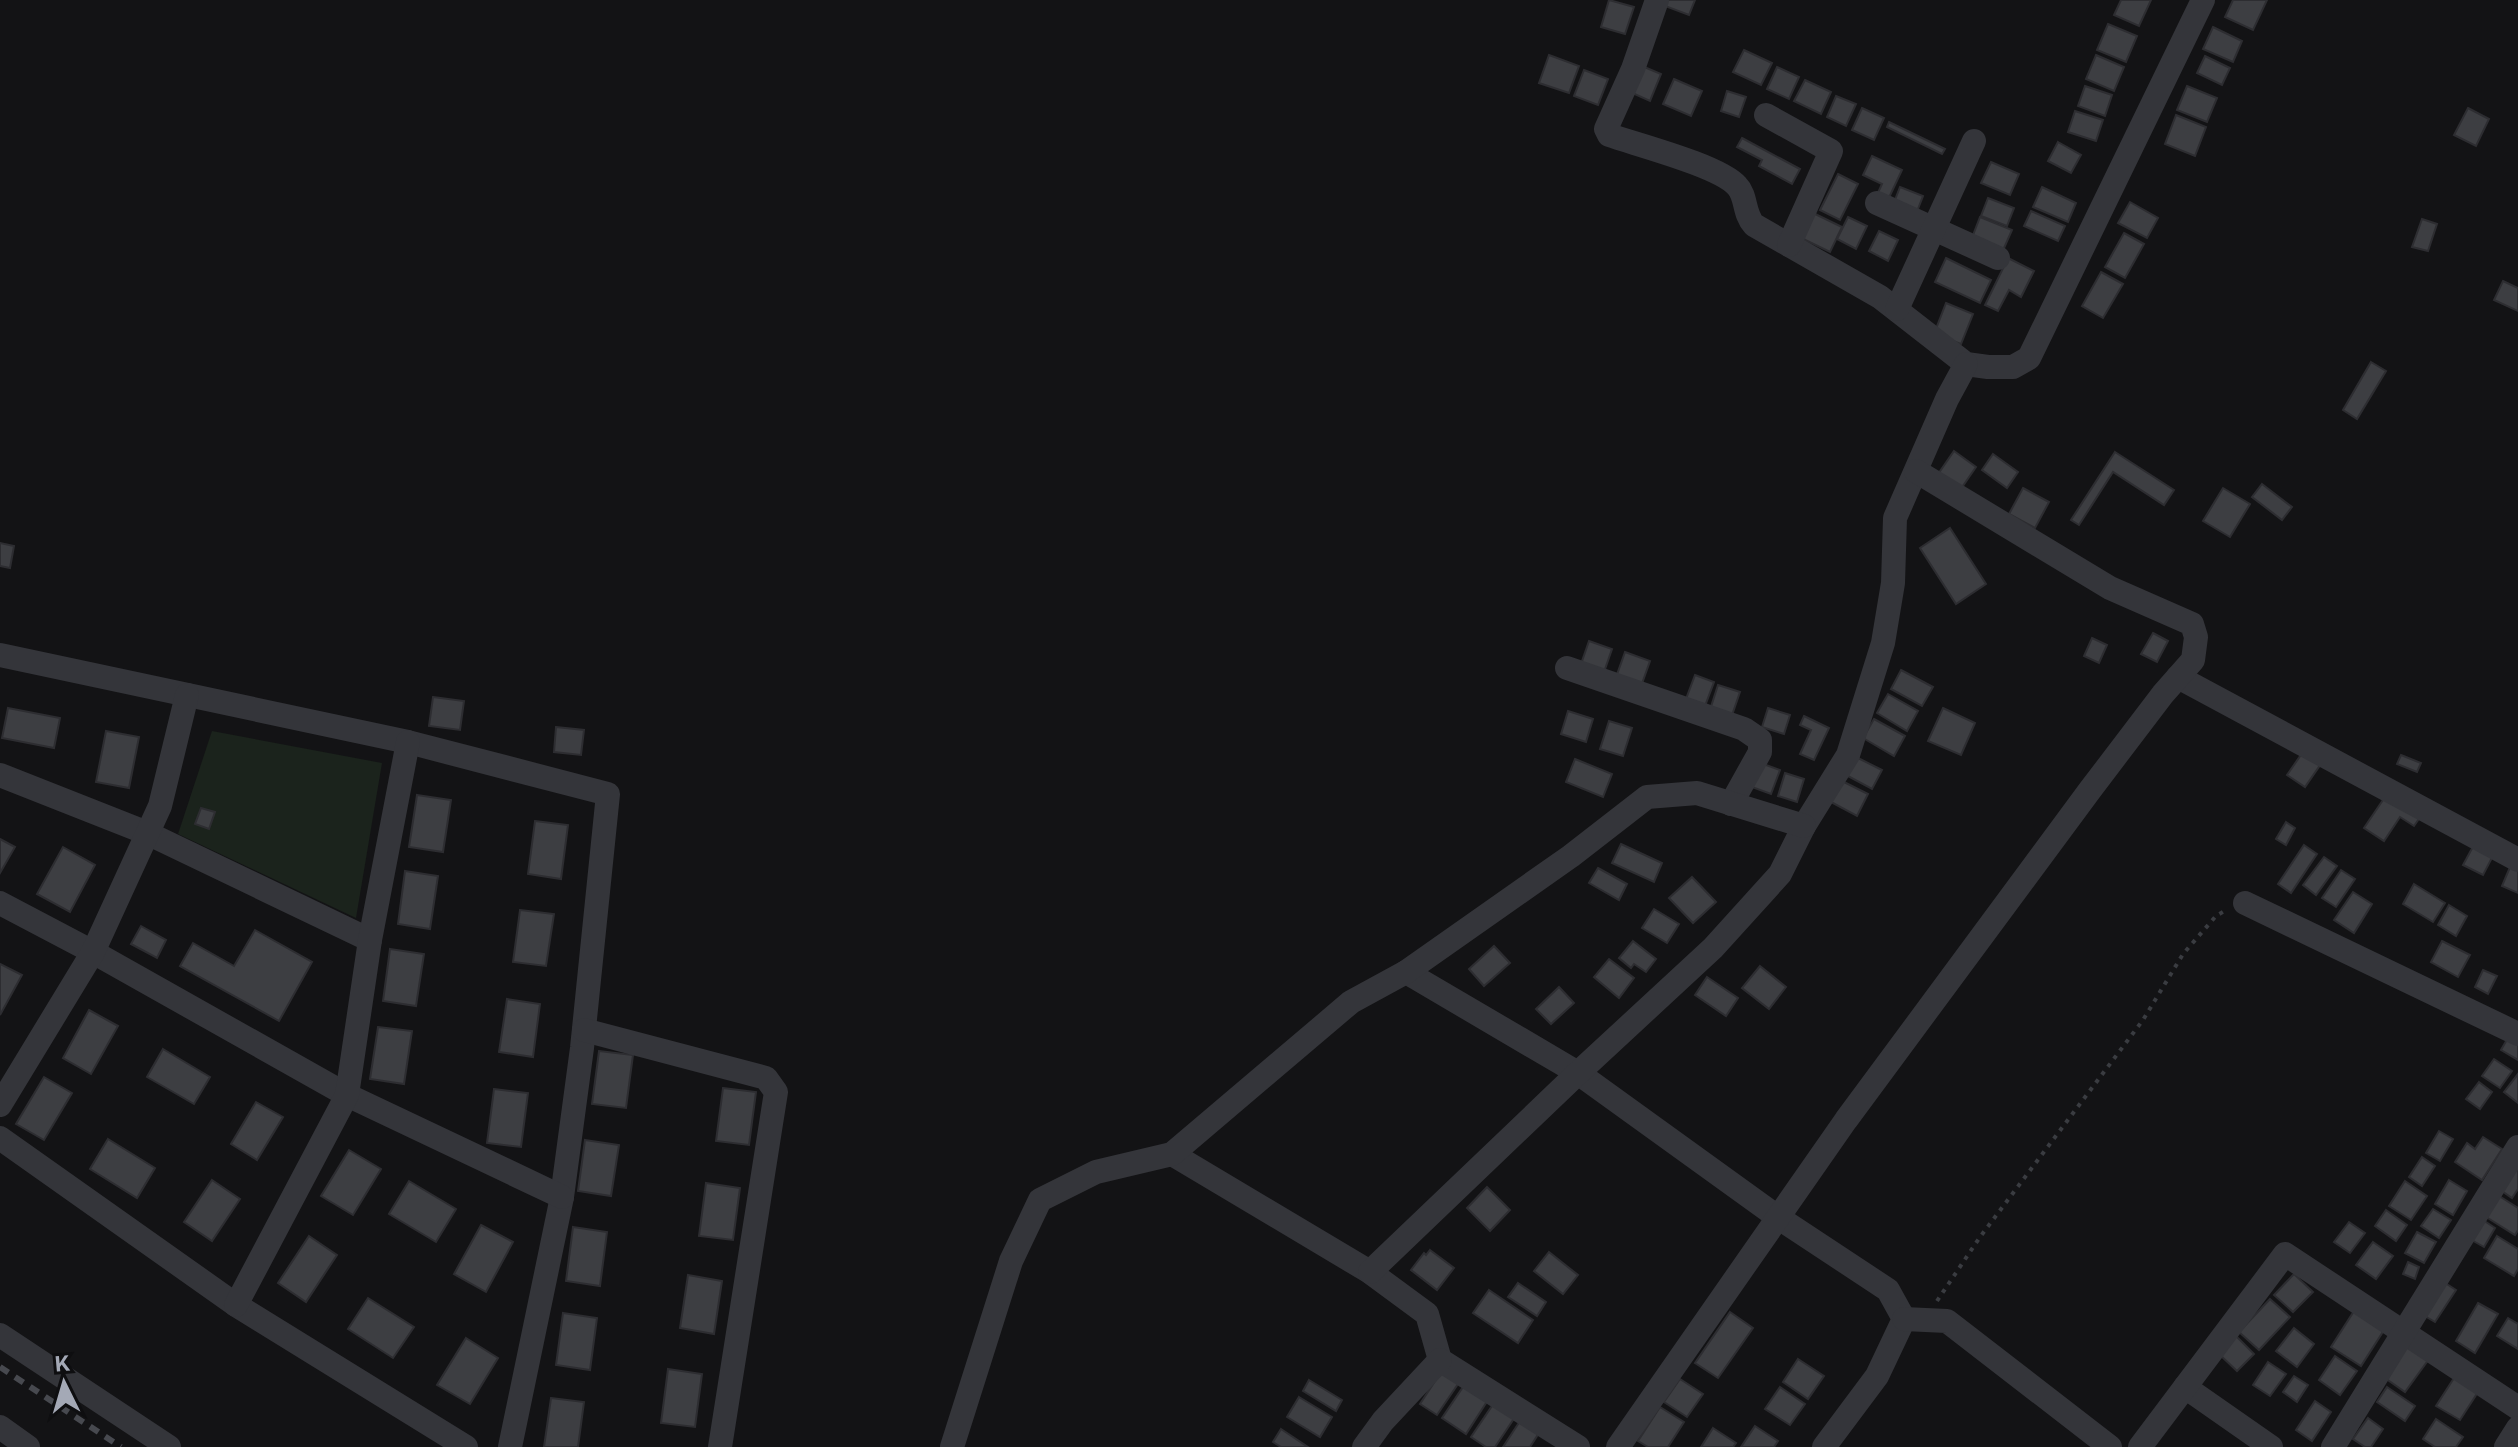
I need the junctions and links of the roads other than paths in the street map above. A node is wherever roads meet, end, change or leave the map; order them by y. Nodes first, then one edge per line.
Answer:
1 (1657, 0) edge
2 (2203, 0) edge
3 (1766, 115) dead end
4 (1974, 141) dead end
5 (1877, 203) dead end
6 (1934, 229) junction
7 (1789, 245) junction
8 (1998, 258) dead end
9 (1897, 309) junction
10 (1966, 364) junction
11 (1916, 471) junction
12 (0, 655) edge
13 (1567, 668) dead end
14 (2178, 677) junction
15 (187, 695) junction
16 (408, 742) junction
17 (0, 775) edge
18 (1731, 804) junction
19 (1804, 826) junction
20 (147, 833) junction
21 (2518, 860) edge
22 (0, 903) edge
23 (2245, 903) road end
24 (370, 940) junction
25 (93, 952) junction
26 (1406, 972) junction
27 (584, 1030) junction
28 (2518, 1033) edge
29 (1578, 1073) junction
30 (347, 1095) junction
31 (0, 1105) edge
32 (0, 1138) edge
33 (2518, 1147) edge
34 (1172, 1154) junction
35 (562, 1197) junction
36 (1779, 1218) junction
37 (1370, 1272) junction
38 (236, 1305) junction
39 (1904, 1319) junction
40 (2404, 1333) junction
41 (0, 1335) edge
42 (1440, 1360) junction
43 (2185, 1387) junction
44 (2518, 1408) edge
45 (0, 1427) edge
46 (2518, 1428) edge
47 (28, 1447) edge
48 (169, 1447) edge
49 (466, 1447) edge
50 (510, 1447) edge
51 (720, 1447) edge
52 (952, 1447) edge
53 (1364, 1447) edge
54 (1578, 1447) edge
55 (1618, 1447) edge
56 (1824, 1447) edge
57 (2110, 1447) edge
58 (2140, 1447) edge
59 (2271, 1447) edge
60 (2333, 1447) edge
61 (2506, 1447) edge

1 - 7 street
2 - 10 street
3 - 7 street
4 - 6 street
5 - 6 street
6 - 8 street
6 - 9 street
7 - 9 street
9 - 10 street
10 - 11 street
11 - 14 street
11 - 19 street
12 - 15 street
13 - 18 street
14 - 21 street
14 - 36 street
15 - 16 street
15 - 20 street
16 - 24 street
16 - 27 street
17 - 20 street
18 - 19 street
18 - 26 street
19 - 29 street
20 - 24 street
20 - 25 street
22 - 25 street
23 - 28 street
24 - 30 street
25 - 30 street
25 - 31 street
26 - 29 street
26 - 34 street
27 - 35 street
27 - 51 street
29 - 36 street
29 - 37 street
30 - 35 street
30 - 38 street
32 - 38 street
33 - 40 street
34 - 37 street
34 - 52 street
35 - 50 street
36 - 39 street
36 - 55 street
37 - 42 street
38 - 49 street
39 - 56 street
39 - 57 street
40 - 43 street
40 - 44 street
40 - 60 street
41 - 48 street
42 - 53 street
42 - 54 street
43 - 58 street
43 - 59 street
45 - 47 street
46 - 61 street

